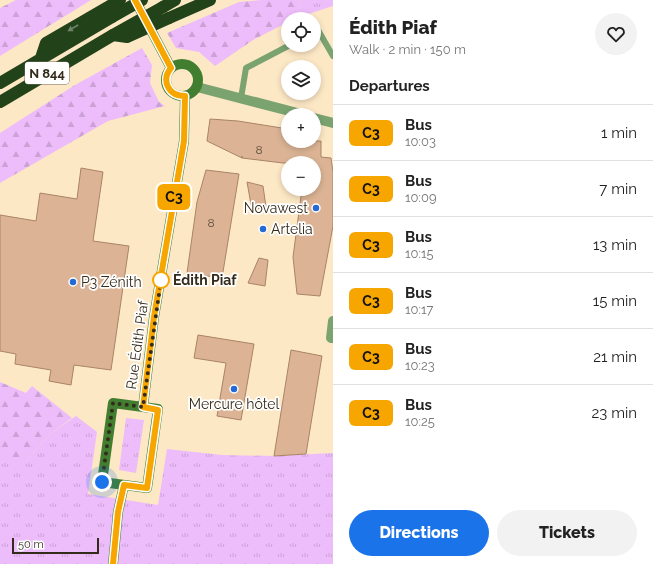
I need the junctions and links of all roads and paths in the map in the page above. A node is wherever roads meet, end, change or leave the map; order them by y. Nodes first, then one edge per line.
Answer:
1 (120, 0) edge
2 (135, 0) edge
3 (142, 0) edge
4 (175, 0) edge
5 (210, 0) edge
6 (109, 13) junction
7 (113, 35) junction
8 (321, 38) edge
9 (281, 50) edge
10 (333, 56) edge
11 (171, 68) junction
12 (0, 83) edge
13 (197, 87) junction
14 (185, 96) junction
15 (241, 98) junction
16 (0, 102) edge
17 (281, 109) edge
18 (321, 120) edge
19 (333, 124) edge
20 (333, 321) edge
21 (333, 338) edge
22 (143, 407) junction
23 (124, 485) junction
24 (113, 564) edge

1 - 6 highway
2 - 11 street
3 - 6 highway, N 844, bridge
4 - 7 highway, N 844, bridge
5 - 7 highway, bridge
6 -> 12 highway, N 844
7 - 16 highway, N 844
8 - 10 lane
9 - 15 lane
11 - 13 street
11 - 14 street
13 - 14 street
13 - 15 street
14 - 22 street, Rue Édith Piaf
15 - 17 street
18 - 19 street
20 - 21 street
22 - 23 street
22 - 23 street
23 - 24 street

